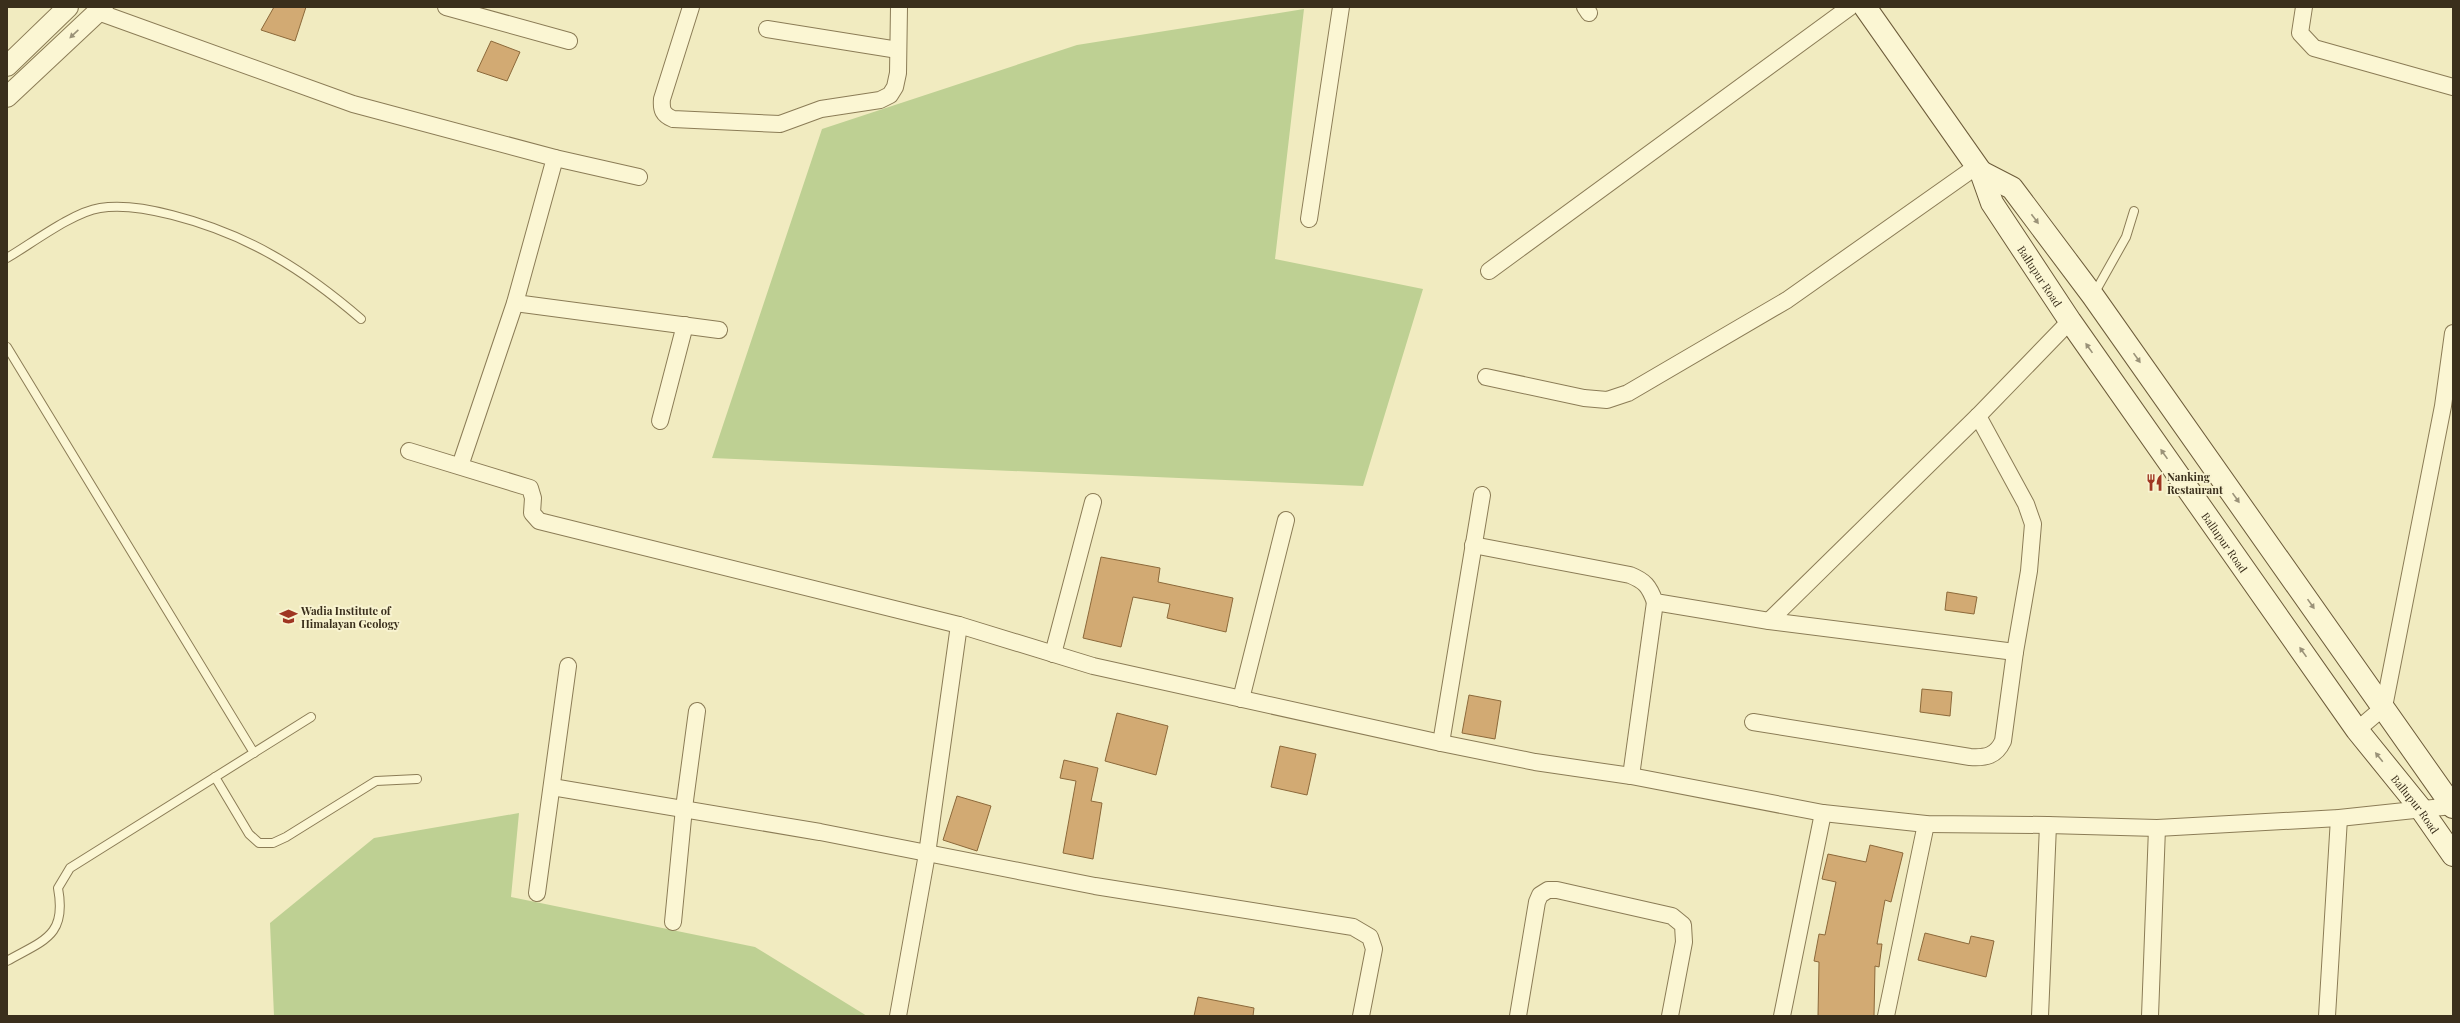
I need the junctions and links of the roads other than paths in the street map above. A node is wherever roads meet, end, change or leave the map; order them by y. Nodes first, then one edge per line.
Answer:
1 (68, 7) edge
2 (446, 7) edge
3 (691, 7) edge
4 (899, 7) edge
5 (1340, 7) edge
6 (1850, 7) edge
7 (1865, 7) edge
8 (2304, 7) edge
9 (100, 9) edge
10 (767, 28) dead end
11 (569, 41) dead end
12 (898, 50) junction
13 (7, 66) edge
14 (2453, 87) edge
15 (7, 97) edge
16 (556, 158) junction
17 (1979, 168) junction
18 (639, 177) dead end
19 (2134, 210) dead end
20 (1309, 219) dead end
21 (7, 258) edge
22 (1490, 272) dead end
23 (2093, 296) junction
24 (515, 303) junction
25 (361, 319) dead end
26 (2070, 321) junction
27 (685, 326) junction
28 (719, 330) dead end
29 (2453, 333) edge
30 (7, 347) edge
31 (2450, 372) edge
32 (1486, 377) dead end
33 (1978, 416) junction
34 (660, 421) dead end
35 (2446, 424) edge
36 (409, 451) dead end
37 (460, 466) junction
38 (1482, 495) dead end
39 (1093, 502) dead end
40 (1286, 520) dead end
41 (1473, 545) junction
42 (1655, 602) junction
43 (1769, 621) junction
44 (959, 625) junction
45 (2015, 652) junction
46 (1054, 654) junction
47 (568, 666) dead end
48 (1241, 699) junction
49 (2384, 707) junction
50 (697, 710) dead end
51 (312, 717) dead end
52 (1753, 722) dead end
53 (2357, 730) junction
54 (1440, 743) junction
55 (254, 753) junction
56 (215, 776) junction
57 (1631, 776) junction
58 (417, 779) dead end
59 (552, 787) junction
60 (2452, 806) edge
61 (684, 808) junction
62 (2421, 809) junction
63 (1823, 813) junction
64 (2339, 818) junction
65 (1926, 824) junction
66 (2048, 825) junction
67 (2157, 828) junction
68 (927, 854) junction
69 (2453, 856) edge
70 (537, 893) dead end
71 (673, 922) dead end
72 (7, 961) edge
73 (898, 1016) edge
74 (1361, 1016) edge
75 (1518, 1016) edge
76 (1670, 1016) edge
77 (1782, 1016) edge
78 (1886, 1016) edge
79 (2040, 1016) edge
80 (2150, 1016) edge
81 (2327, 1016) edge

1 - 13 street
2 - 11 street
3 - 12 street
4 - 12 street
5 - 20 street
6 - 22 street
7 - 17 main road
8 - 14 street
9 -> 15 street
9 - 16 street
10 - 12 street
16 - 18 street
16 - 24 street
17 -> 23 main road
17 - 26 main road, Ballupur Road
17 - 32 street
19 - 23 lane
21 - 25 lane
23 -> 49 main road
24 - 27 street
24 - 37 street
26 - 33 street
53 -> 26 main road, Ballupur Road
27 - 28 street
27 - 34 street
29 - 31 street
30 - 55 lane
31 - 35 street
33 - 43 street
33 - 45 street
35 - 49 street
36 - 37 street
37 - 44 street
38 - 41 street
39 - 46 street
40 - 48 street
41 - 42 street
41 - 54 street
42 - 43 street
42 - 57 street
43 - 45 street
44 - 46 street
44 - 68 street
45 - 52 street
46 - 48 street
47 - 59 street
48 - 54 street
49 - 53 street
49 - 60 main road
50 - 61 street
51 - 55 lane
62 -> 53 main road, Ballupur Road
54 - 57 street
55 - 56 lane
56 - 58 lane
56 - 72 lane
57 - 63 street
59 - 61 street
59 - 70 street
60 - 62 street
61 - 68 street
61 - 71 street
62 - 64 street
62 - 69 main road, Ballupur Road
63 - 65 street
63 - 77 street
64 - 67 street
64 - 81 street
65 - 66 street
65 - 78 street
66 - 67 street
66 - 79 street
67 - 80 street
68 - 73 street
68 - 74 street
75 - 76 street

